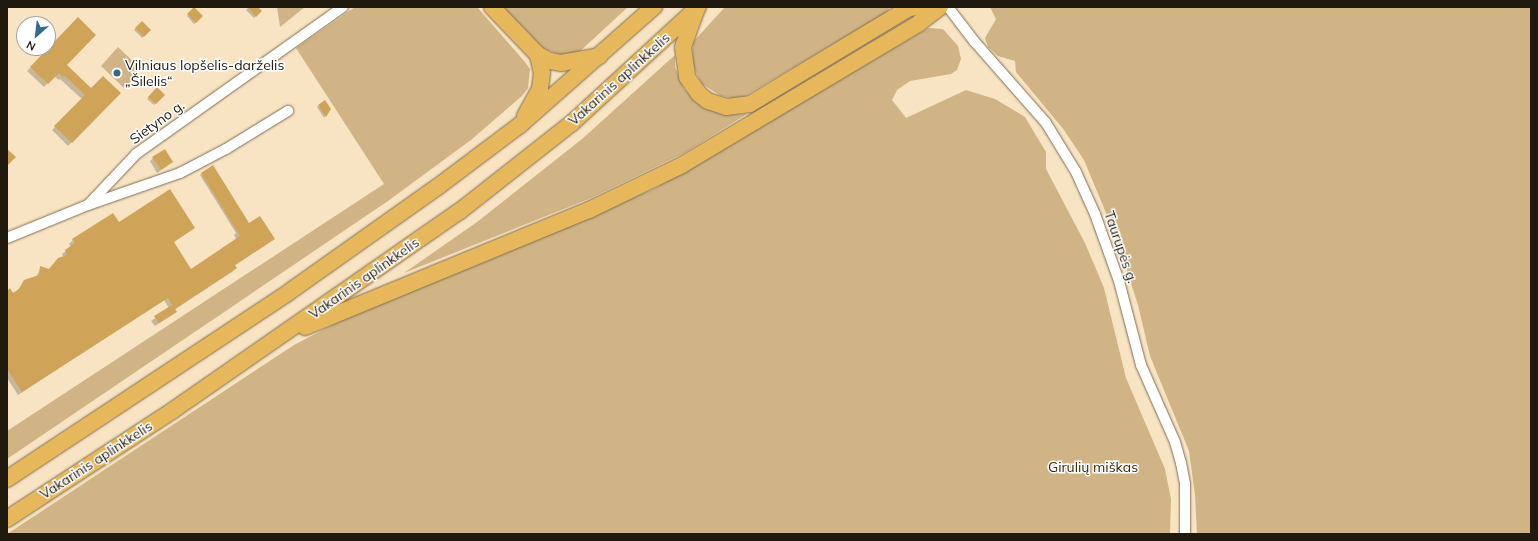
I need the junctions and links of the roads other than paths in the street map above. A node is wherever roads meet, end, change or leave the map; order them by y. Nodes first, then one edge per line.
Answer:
1 (343, 7) edge
2 (492, 7) edge
3 (654, 7) edge
4 (919, 7) edge
5 (940, 7) edge
6 (948, 7) edge
7 (697, 8) edge
8 (538, 54) junction
9 (602, 55) junction
10 (288, 111) dead end
11 (520, 125) junction
12 (88, 205) junction
13 (7, 238) edge
14 (278, 339) junction
15 (7, 479) edge
16 (7, 519) edge
17 (1185, 534) edge

1 - 12 street, Sietyno g.
2 - 8 highway
3 - 9 highway, Vakarinis aplinkkelis
4 - 7 highway
5 - 14 highway
6 - 17 street, Taurupės g.
7 - 14 highway, Vakarinis aplinkkelis
8 - 9 highway
8 - 11 highway
9 - 11 highway, Vakarinis aplinkkelis
10 - 12 street
11 - 15 highway, Vakarinis aplinkkelis
12 - 13 street, Sietyno g.
14 - 16 highway, Vakarinis aplinkkelis

